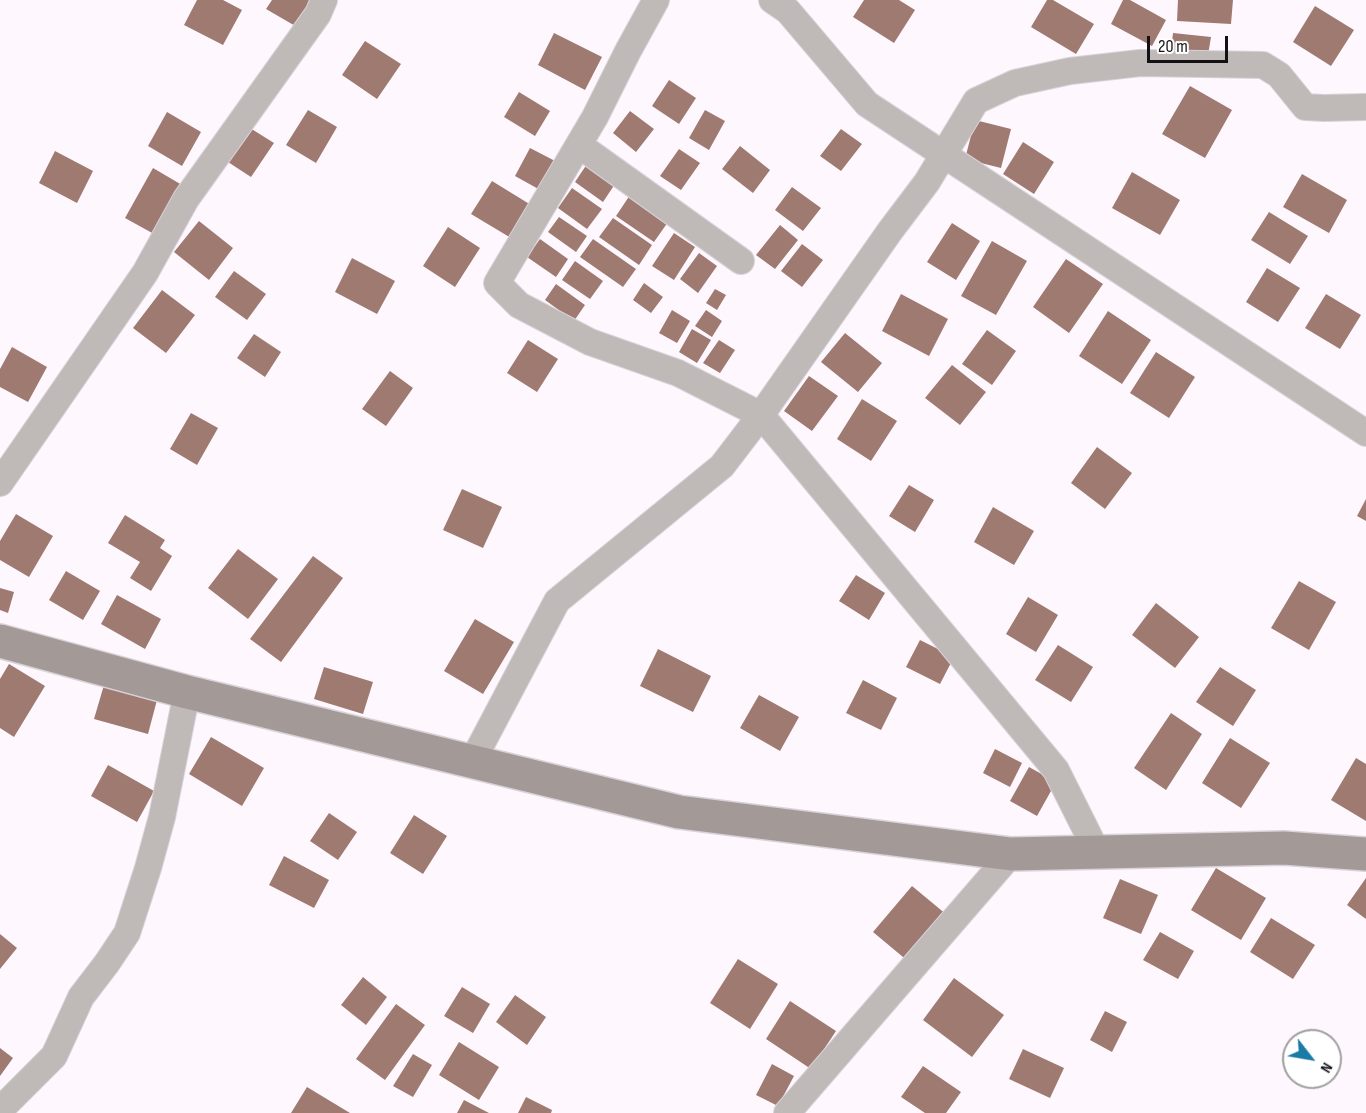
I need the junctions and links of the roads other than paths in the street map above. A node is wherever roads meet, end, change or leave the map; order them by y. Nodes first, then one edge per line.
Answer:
1 (324, 0) edge
2 (656, 0) edge
3 (772, 0) edge
4 (1366, 107) edge
5 (579, 145) junction
6 (944, 156) junction
7 (741, 261) dead end
8 (762, 415) junction
9 (1366, 433) edge
10 (0, 483) edge
11 (0, 641) edge
12 (187, 692) junction
13 (472, 762) junction
14 (1097, 852) junction
15 (1011, 854) junction
16 (1366, 854) edge
17 (5, 1110) edge
18 (787, 1113) edge

1 - 10 street
2 - 5 street
3 - 6 street
4 - 6 street
5 - 7 street
5 - 8 street
6 - 8 street
6 - 9 street
8 - 13 street
8 - 14 street
11 - 12 main road
12 - 13 main road
12 - 17 street
13 - 15 main road
14 - 15 main road
14 - 16 main road
15 - 18 street

